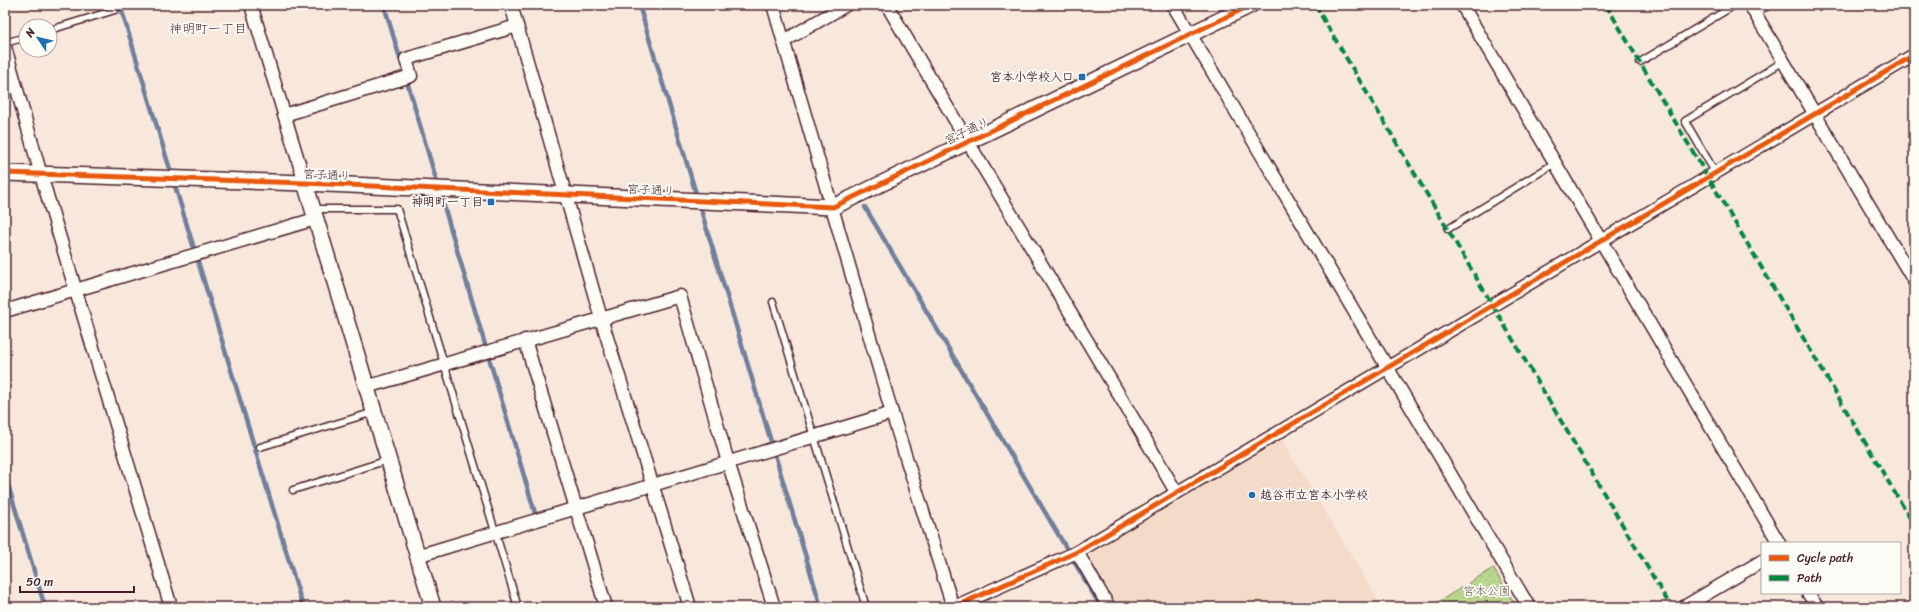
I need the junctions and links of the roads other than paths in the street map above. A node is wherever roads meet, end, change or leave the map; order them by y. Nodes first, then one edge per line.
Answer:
1 (114, 5) edge
2 (251, 5) edge
3 (511, 5) edge
4 (773, 5) edge
5 (846, 5) edge
6 (887, 5) edge
7 (1173, 5) edge
8 (1251, 5) edge
9 (1462, 5) edge
10 (1735, 5) edge
11 (1769, 5) edge
12 (1753, 9) edge
13 (517, 26) junction
14 (58, 28) edge
15 (1190, 34) junction
16 (18, 39) edge
17 (784, 41) junction
18 (5, 43) edge
19 (5, 48) edge
20 (1914, 55) edge
21 (1784, 61) junction
22 (1640, 62) dead end
23 (1815, 114) junction
24 (284, 115) junction
25 (966, 142) junction
26 (1555, 163) junction
27 (1715, 172) junction
28 (5, 173) edge
29 (41, 174) junction
30 (305, 184) junction
31 (567, 196) junction
32 (833, 207) junction
33 (314, 214) junction
34 (1448, 229) dead end
35 (1601, 241) junction
36 (1914, 281) edge
37 (76, 290) junction
38 (773, 302) dead end
39 (5, 311) edge
40 (601, 318) junction
41 (525, 340) junction
42 (444, 364) junction
43 (1388, 367) junction
44 (366, 387) junction
45 (374, 412) junction
46 (892, 413) junction
47 (814, 437) junction
48 (260, 447) dead end
49 (388, 460) junction
50 (728, 462) junction
51 (652, 485) junction
52 (293, 490) dead end
53 (1176, 492) junction
54 (576, 508) junction
55 (495, 532) junction
56 (1778, 542) edge
57 (1077, 552) junction
58 (417, 556) junction
59 (1761, 562) edge
60 (1809, 594) edge
61 (171, 607) edge
62 (432, 607) edge
63 (518, 607) edge
64 (606, 607) edge
65 (690, 607) edge
66 (774, 607) edge
67 (866, 607) edge
68 (953, 607) edge
69 (1109, 607) edge
70 (1529, 607) edge
71 (1684, 607) edge
72 (1817, 607) edge

1 - 14 lane
2 - 24 street
3 - 13 street
4 - 17 street
5 - 17 street
6 - 25 street
7 - 15 street
8 - 15 street, 宮子通り
9 - 26 street
10 - 22 lane
11 - 12 lane
12 - 21 street
13 - 24 street
13 - 31 street
15 - 25 street, 宮子通り
15 - 43 street
16 - 18 lane
17 - 32 street
19 - 29 street
20 - 23 street
21 - 23 street
21 - 27 lane
23 - 27 street
23 - 36 street
24 - 30 street
25 - 32 street, 宮子通り
25 - 53 street
26 - 34 lane
26 - 35 street
27 - 35 street
28 - 29 street, 宮子通り
29 - 30 street, 宮子通り
29 - 37 street
30 - 31 street, 宮子通り
30 - 33 street
31 - 32 street, 宮子通り
31 - 40 street
32 - 46 street
33 - 37 street
33 - 42 lane
33 - 44 street
35 - 43 street
35 - 56 street
37 - 39 street
37 - 61 street
38 - 47 lane
40 - 41 street
40 - 50 street
40 - 51 street
41 - 42 street
41 - 54 street
42 - 44 street
42 - 55 lane
43 - 53 street
43 - 70 street
44 - 45 street
45 - 48 lane
45 - 49 street
46 - 47 street
46 - 68 street
47 - 50 street
47 - 67 lane
49 - 52 lane
49 - 58 street
50 - 51 street
50 - 66 street
51 - 54 street
51 - 65 street
53 - 57 street
54 - 55 street
54 - 64 street
55 - 58 street
55 - 63 lane
57 - 68 street
57 - 69 street
58 - 62 street
59 - 71 street
60 - 72 street

